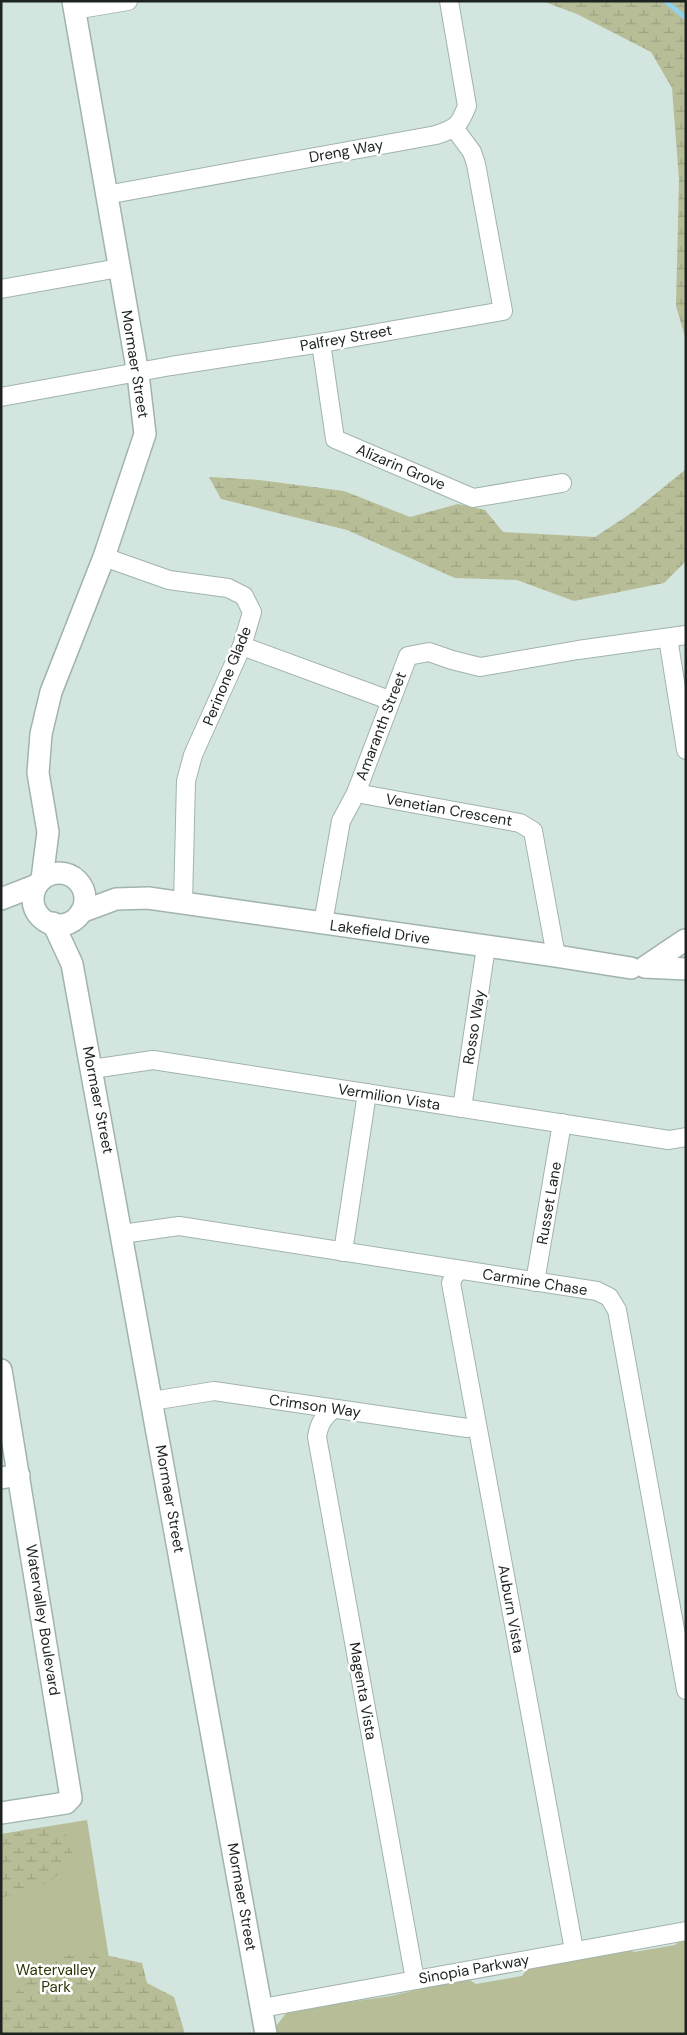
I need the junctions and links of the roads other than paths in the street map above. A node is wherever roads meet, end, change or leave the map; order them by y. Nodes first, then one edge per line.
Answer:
1 (128, 1) edge
2 (449, 1) edge
3 (74, 6) edge
4 (455, 129) junction
5 (106, 195) junction
6 (119, 268) junction
7 (1, 289) edge
8 (321, 343) junction
9 (138, 374) junction
10 (1, 398) edge
11 (562, 482) dead end
12 (104, 557) junction
13 (686, 635) edge
14 (668, 638) junction
15 (242, 646) junction
16 (389, 700) junction
17 (686, 750) edge
18 (356, 793) junction
19 (48, 832) junction
20 (75, 880) junction
21 (40, 882) junction
22 (1, 899) edge
23 (116, 899) junction
24 (183, 902) junction
25 (1, 908) edge
26 (79, 915) junction
27 (45, 918) junction
28 (323, 923) junction
29 (685, 940) edge
30 (486, 947) junction
31 (556, 956) junction
32 (72, 964) junction
33 (686, 964) edge
34 (638, 967) junction
35 (686, 969) edge
36 (92, 1069) junction
37 (367, 1093) junction
38 (462, 1108) junction
39 (562, 1124) junction
40 (686, 1137) edge
41 (122, 1234) junction
42 (343, 1252) junction
43 (460, 1270) junction
44 (535, 1282) junction
45 (1, 1370) edge
46 (152, 1401) junction
47 (334, 1408) junction
48 (477, 1426) junction
49 (10, 1477) edge
50 (686, 1690) edge
51 (1, 1814) edge
52 (686, 1931) edge
53 (574, 1950) junction
54 (415, 1980) junction
55 (262, 2008) junction
56 (266, 2034) edge

1 - 3 street
2 - 4 street
3 - 5 street, Mormaer Street
4 - 5 street, Dreng Way
4 - 8 street, Palfrey Street
5 - 6 street, Mormaer Street
6 - 7 street
6 - 9 street, Mormaer Street
8 - 9 street, Palfrey Street
8 - 11 street, Alizarin Grove
9 - 10 street, Palfrey Street
9 - 12 street, Mormaer Street
12 - 15 street, Perinone Glade
12 - 19 street, Mormaer Street
13 - 14 street, Amaranth Street
14 - 16 street, Amaranth Street
14 - 17 street
15 - 16 street
15 - 24 street, Perinone Glade
16 - 18 street, Amaranth Street
18 - 28 street, Amaranth Street
18 - 31 street, Venetian Crescent
19 - 20 street, Mormaer Street
19 - 21 street, Mormaer Street
20 - 21 street
20 - 23 street, Lakefield Drive
20 - 26 street
21 - 22 street
21 - 27 street
23 - 24 street, Lakefield Drive
23 - 26 street, Lakefield Drive
24 - 28 street, Lakefield Drive
25 - 27 street
26 - 27 street
26 - 32 street, Mormaer Street
27 - 32 street, Mormaer Street
28 - 30 street, Lakefield Drive
29 - 33 street
29 - 34 street
30 - 31 street, Lakefield Drive
30 - 38 street, Rosso Way
31 - 34 street, Lakefield Drive
32 - 36 street, Mormaer Street
34 - 35 street, Lakefield Drive
36 - 37 street, Vermilion Vista
36 - 41 street, Mormaer Street
37 - 38 street, Vermilion Vista
37 - 42 street
38 - 39 street, Vermilion Vista
39 - 40 street, Vermilion Vista
39 - 44 street, Russet Lane
41 - 42 street, Carmine Chase
41 - 46 street, Mormaer Street
42 - 43 street, Carmine Chase
43 - 44 street, Carmine Chase
43 - 48 street, Auburn Vista
44 - 50 street, Carmine Chase
45 - 49 street, Watervalley Boulevard
46 - 47 street, Crimson Way
46 - 55 street, Mormaer Street
47 - 48 street, Crimson Way
47 - 54 street, Magenta Vista
48 - 53 street, Auburn Vista
49 - 51 street, Watervalley Boulevard
52 - 53 street, Sinopia Parkway
53 - 54 street, Sinopia Parkway
54 - 55 street, Sinopia Parkway
55 - 56 street, Mormaer Street

